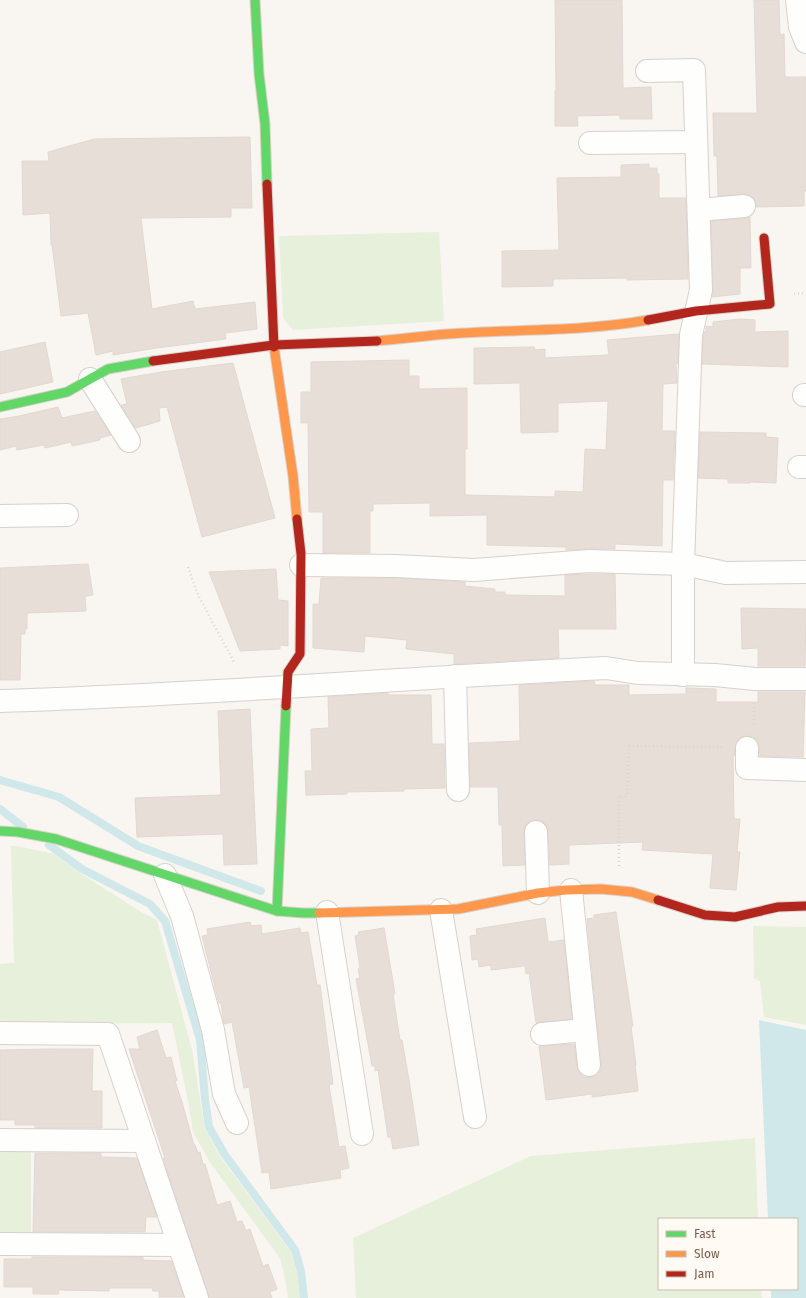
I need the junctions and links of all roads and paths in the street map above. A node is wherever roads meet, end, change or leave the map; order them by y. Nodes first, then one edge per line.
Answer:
1 (255, 0) edge
2 (797, 0) edge
3 (806, 42) edge
4 (647, 71) dead end
5 (590, 142) dead end
6 (696, 142) junction
7 (744, 206) dead end
8 (699, 210) junction
9 (764, 238) dead end
10 (696, 311) junction
11 (274, 345) junction
12 (90, 379) junction
13 (0, 407) edge
14 (129, 441) dead end
15 (67, 515) dead end
16 (0, 516) edge
17 (684, 564) junction
18 (301, 565) junction
19 (188, 567) dead end
20 (806, 572) edge
21 (683, 675) junction
22 (455, 676) junction
23 (755, 679) junction
24 (806, 679) edge
25 (288, 686) junction
26 (248, 689) junction
27 (0, 701) edge
28 (747, 748) junction
29 (806, 770) edge
30 (458, 790) dead end
31 (0, 831) edge
32 (536, 832) dead end
33 (165, 875) junction
34 (571, 890) junction
35 (619, 891) junction
36 (538, 893) junction
37 (806, 906) edge
38 (441, 910) junction
39 (277, 911) junction
40 (327, 912) junction
41 (585, 1030) junction
42 (0, 1033) edge
43 (542, 1034) dead end
44 (589, 1065) dead end
45 (475, 1118) dead end
46 (237, 1123) dead end
47 (362, 1134) dead end
48 (0, 1140) edge
49 (144, 1141) junction
50 (0, 1244) edge
51 (179, 1245) junction
52 (197, 1298) edge

1 - 11 street
2 - 3 street
4 - 6 street
5 - 6 street
6 - 8 street
7 - 8 street
8 - 10 street
9 - 10 street
10 - 11 street
10 - 17 street
11 - 12 street
11 - 18 street
12 - 13 street
12 - 14 street
15 - 16 street
17 - 18 street
17 - 20 street
17 - 21 street
18 - 25 street
19 - 26 path
21 - 22 street
21 - 23 street
22 - 25 street
22 - 30 street
23 - 24 street
23 - 28 path
25 - 26 street
25 - 39 street
26 - 27 street
28 - 29 street
28 - 35 path
31 - 33 street
32 - 36 street
33 - 39 street
33 - 46 street
34 - 35 street
34 - 36 street
34 - 41 street
35 - 37 street
36 - 38 street
38 - 40 street
38 - 45 street
39 - 40 street
40 - 47 street
41 - 43 street
41 - 44 street
42 - 49 street
48 - 49 street
49 - 51 street
50 - 51 street
51 - 52 street

